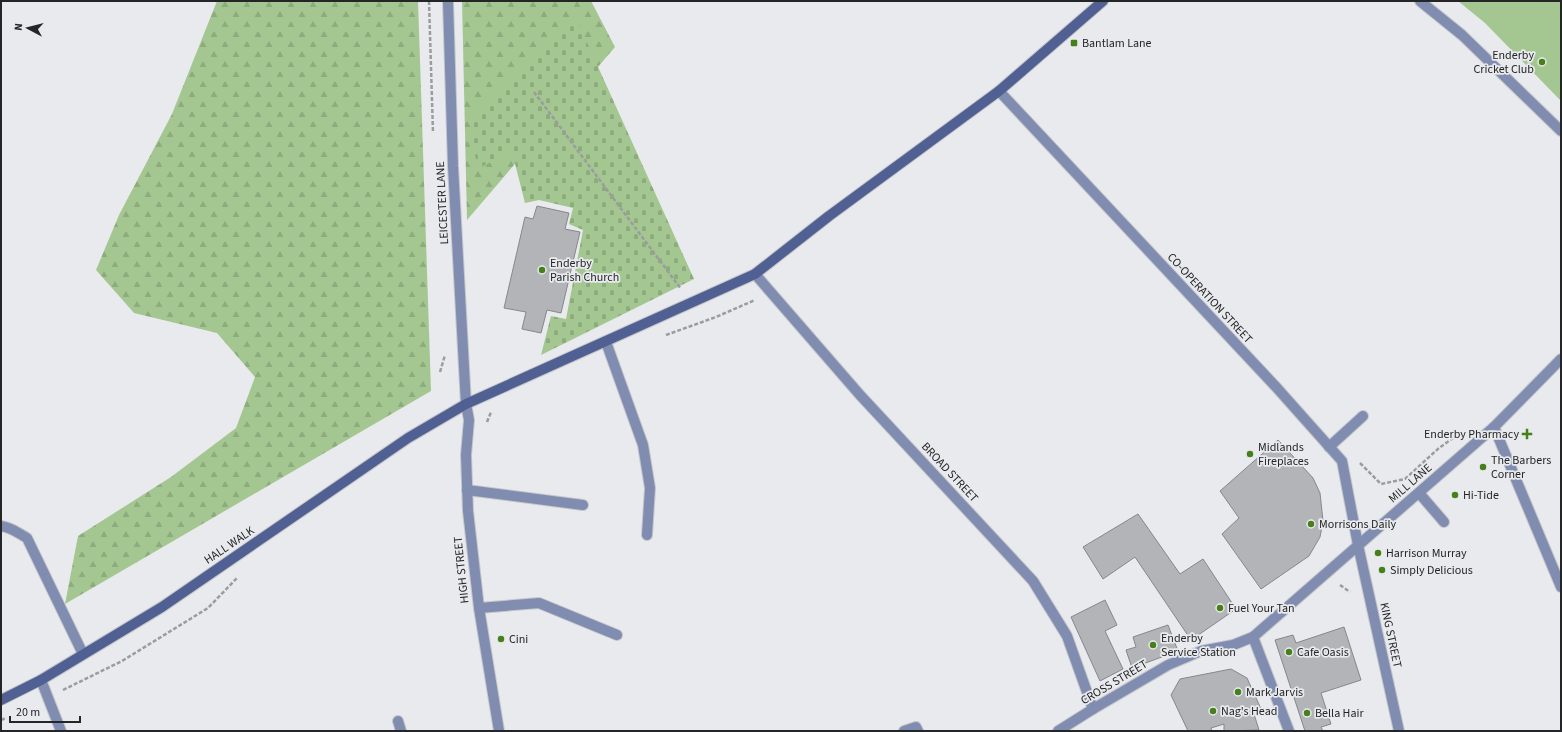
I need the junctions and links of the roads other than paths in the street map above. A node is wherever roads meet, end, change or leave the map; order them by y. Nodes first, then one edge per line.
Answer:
1 (448, 1) edge
2 (1103, 1) edge
3 (1420, 1) edge
4 (999, 91) junction
5 (1561, 131) edge
6 (755, 274) junction
7 (606, 342) junction
8 (1561, 359) edge
9 (466, 404) junction
10 (1363, 416) dead end
11 (1494, 427) junction
12 (1329, 447) junction
13 (467, 490) junction
14 (1419, 493) junction
15 (583, 505) dead end
16 (1444, 522) dead end
17 (1, 526) edge
18 (647, 535) dead end
19 (1358, 545) junction
20 (1561, 587) edge
21 (479, 608) junction
22 (617, 635) dead end
23 (1253, 636) junction
24 (83, 654) junction
25 (42, 680) junction
26 (1, 700) edge
27 (1092, 709) junction
28 (398, 721) dead end
29 (62, 731) edge
30 (401, 731) edge
31 (500, 731) edge
32 (904, 731) edge
33 (918, 731) edge
34 (1058, 731) edge
35 (1289, 731) edge
36 (1399, 731) edge

1 - 9 street, LEICESTER LANE
2 - 4 main road, HALL WALK
3 - 5 street
4 - 6 main road, HALL WALK
4 - 12 street, CO-OPERATION STREET
6 - 7 main road, HALL WALK
6 - 27 street, BROAD STREET
7 - 9 main road, HALL WALK
7 - 18 street
8 - 11 street, MILL LANE
9 - 13 street, HIGH STREET
9 - 24 main road, HALL WALK
10 - 12 street
11 - 14 street, MILL LANE
11 - 20 street
12 - 19 street, CO-OPERATION STREET
13 - 15 street
13 - 21 street, HIGH STREET
14 - 16 street
14 - 19 street, MILL LANE
17 - 24 street
19 - 23 street, MILL LANE
19 - 36 street, KING STREET
21 - 22 street
21 - 31 street, HIGH STREET
23 - 27 street, CROSS STREET
23 - 35 street
24 - 25 main road, HALL WALK
25 - 26 main road, HALL WALK
25 - 29 street
27 - 34 street, CROSS STREET
28 - 30 street
32 - 33 street

